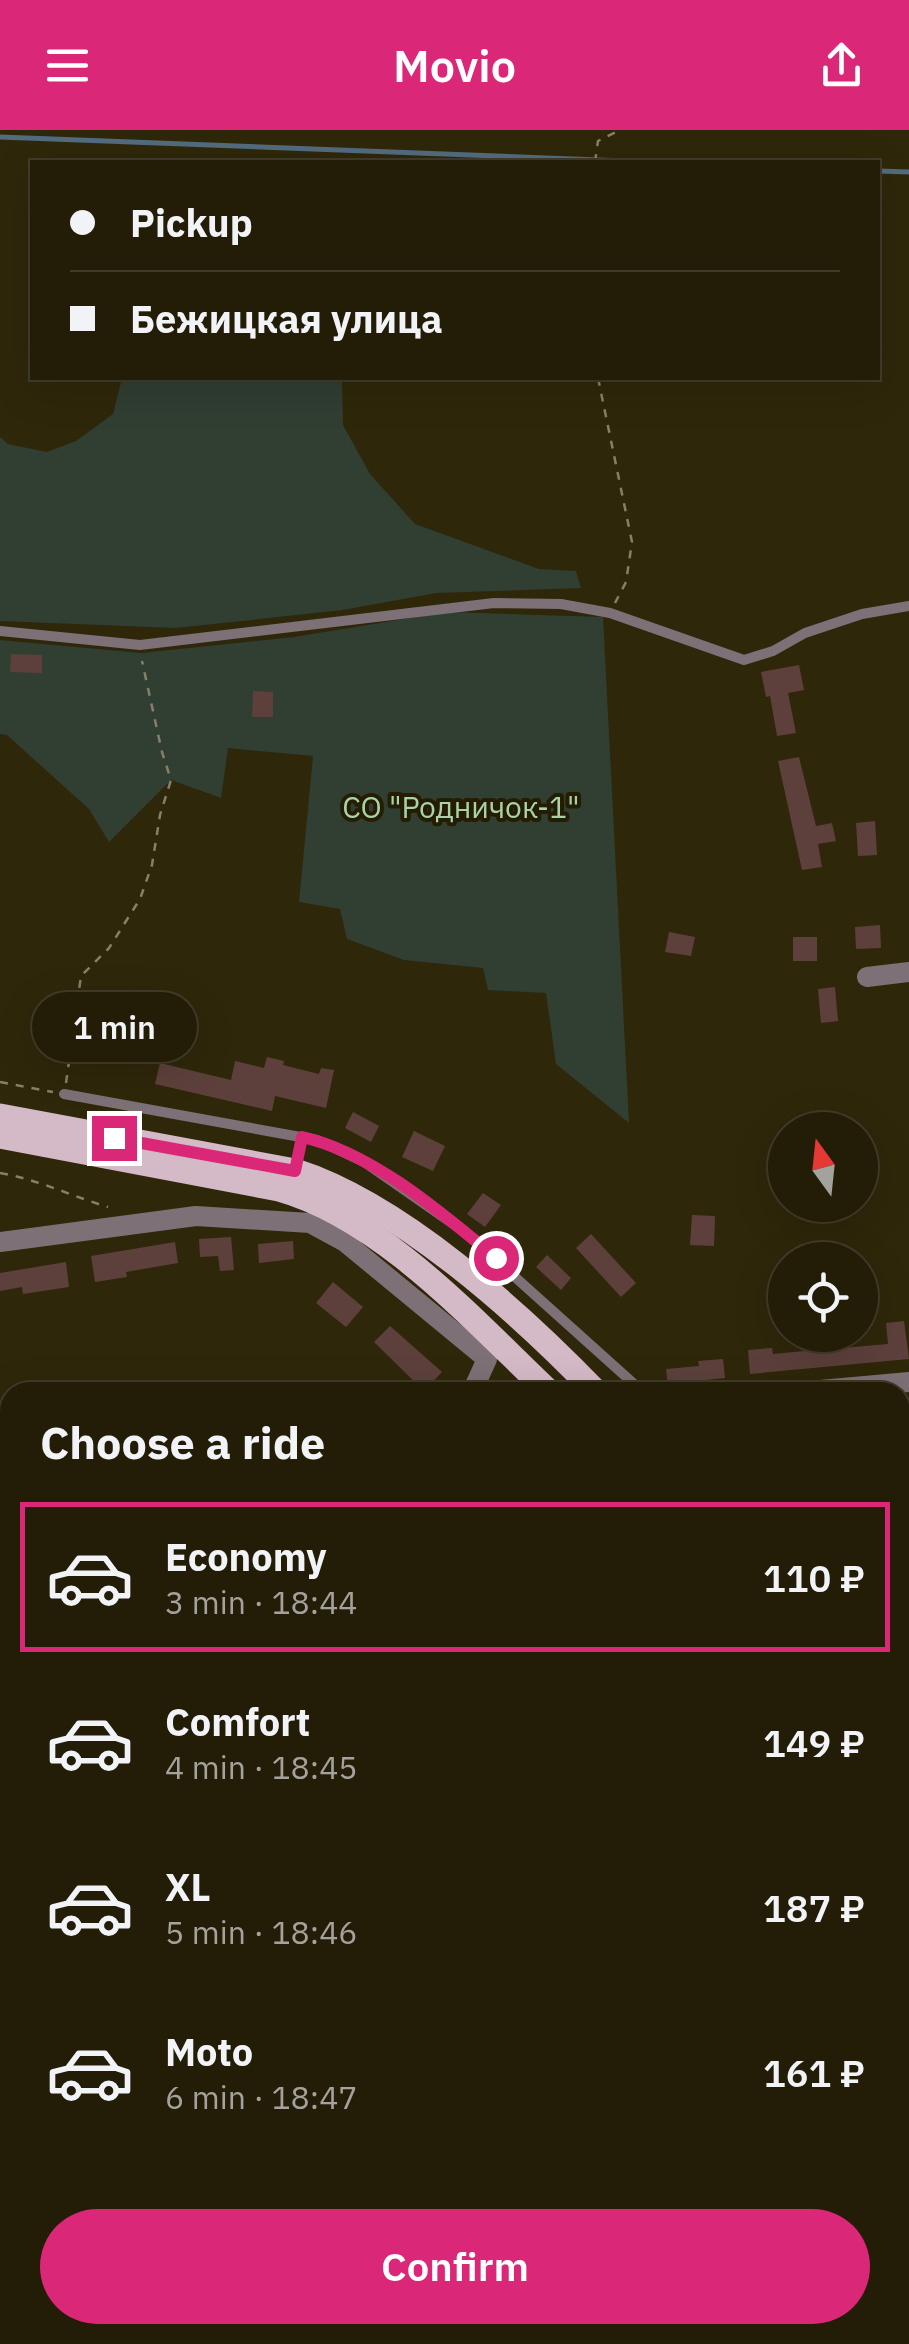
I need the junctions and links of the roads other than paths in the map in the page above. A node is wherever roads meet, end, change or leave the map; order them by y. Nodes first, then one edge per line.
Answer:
1 (909, 606) edge
2 (0, 631) edge
3 (909, 972) edge
4 (867, 977) dead end
5 (64, 1094) road end
6 (0, 1116) edge
7 (0, 1136) edge
8 (302, 1137) junction
9 (295, 1171) junction
10 (0, 1242) edge
11 (477, 1382) edge
12 (539, 1382) edge
13 (585, 1382) edge
14 (632, 1382) edge

1 - 2 lane
3 - 4 street
5 - 8 lane
6 - 9 main road
7 - 12 main road
8 - 9 lane
8 - 14 lane
9 - 13 main road
10 - 11 street

